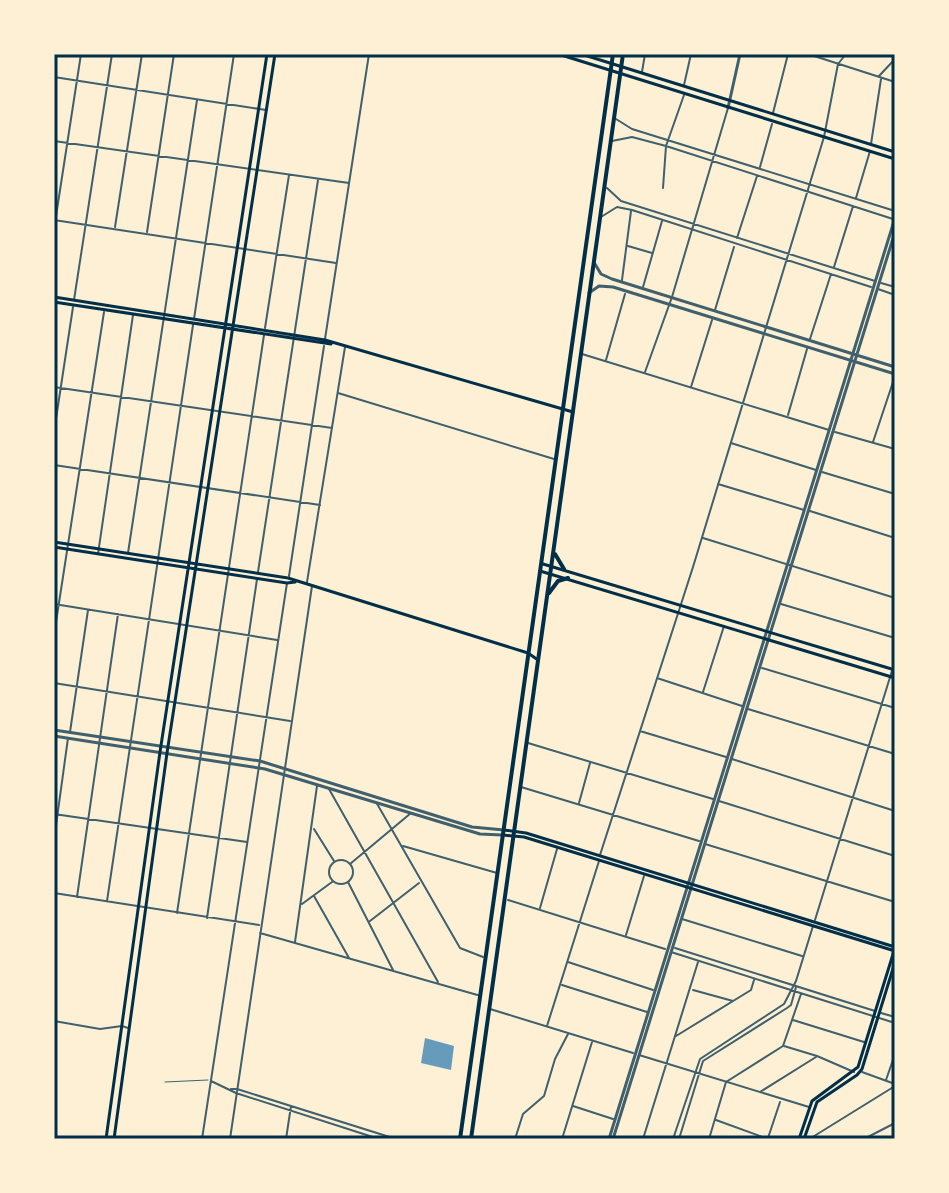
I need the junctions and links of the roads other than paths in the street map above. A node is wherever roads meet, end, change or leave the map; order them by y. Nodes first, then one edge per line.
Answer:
1 (81, 54) edge
2 (112, 54) edge
3 (142, 54) edge
4 (174, 54) edge
5 (234, 54) edge
6 (267, 54) edge
7 (275, 54) edge
8 (369, 54) edge
9 (558, 54) edge
10 (581, 54) edge
11 (613, 54) edge
12 (623, 54) edge
13 (645, 54) edge
14 (691, 54) edge
15 (740, 54) edge
16 (788, 54) edge
17 (808, 54) edge
18 (846, 54) edge
19 (895, 59) edge
20 (612, 64) junction
21 (838, 64) junction
22 (621, 67) junction
23 (610, 71) junction
24 (642, 73) junction
25 (620, 74) junction
26 (54, 77) edge
27 (880, 77) junction
28 (77, 81) junction
29 (895, 82) edge
30 (107, 85) junction
31 (684, 86) junction
32 (138, 90) junction
33 (168, 94) junction
34 (684, 94) junction
35 (197, 100) junction
36 (729, 101) junction
37 (227, 105) junction
38 (606, 105) junction
39 (616, 106) junction
40 (728, 108) junction
41 (259, 109) junction
42 (266, 110) junction
43 (773, 114) junction
44 (615, 117) junction
45 (773, 121) junction
46 (826, 131) junction
47 (824, 137) junction
48 (670, 140) junction
49 (54, 141) edge
50 (611, 141) junction
51 (68, 143) junction
52 (871, 145) junction
53 (666, 146) junction
54 (98, 147) junction
55 (870, 151) junction
56 (895, 152) edge
57 (127, 153) junction
58 (714, 154) junction
59 (158, 158) junction
60 (895, 159) edge
61 (712, 161) junction
62 (188, 162) junction
63 (218, 166) junction
64 (760, 169) junction
65 (249, 171) junction
66 (257, 172) junction
67 (289, 175) junction
68 (757, 176) junction
69 (318, 180) junction
70 (349, 183) junction
71 (810, 184) junction
72 (605, 185) junction
73 (663, 188) dead end
74 (808, 192) junction
75 (856, 199) junction
76 (633, 205) junction
77 (853, 206) junction
78 (632, 210) junction
79 (895, 211) edge
80 (600, 218) junction
81 (895, 219) edge
82 (55, 220) edge
83 (662, 221) junction
84 (692, 224) junction
85 (86, 225) junction
86 (54, 229) edge
87 (115, 229) junction
88 (690, 231) junction
89 (895, 232) edge
90 (147, 233) junction
91 (176, 238) junction
92 (736, 239) junction
93 (206, 242) junction
94 (734, 245) junction
95 (627, 246) junction
96 (238, 247) junction
97 (245, 249) junction
98 (653, 253) junction
99 (277, 254) junction
100 (788, 255) junction
101 (307, 258) junction
102 (787, 261) junction
103 (594, 262) junction
104 (337, 263) junction
105 (833, 269) junction
106 (831, 274) junction
107 (622, 282) junction
108 (877, 282) junction
109 (895, 287) edge
110 (642, 288) junction
111 (875, 288) junction
112 (626, 291) junction
113 (589, 293) junction
114 (895, 295) edge
115 (672, 297) junction
116 (54, 300) edge
117 (74, 303) junction
118 (669, 304) junction
119 (105, 308) junction
120 (715, 311) junction
121 (133, 312) junction
122 (164, 317) junction
123 (713, 318) junction
124 (575, 319) junction
125 (586, 321) junction
126 (193, 322) junction
127 (225, 326) junction
128 (766, 327) junction
129 (233, 328) junction
130 (264, 333) junction
131 (763, 334) junction
132 (294, 337) junction
133 (810, 340) junction
134 (325, 342) junction
135 (345, 346) junction
136 (808, 347) junction
137 (581, 354) junction
138 (854, 354) junction
139 (605, 361) junction
140 (852, 361) junction
141 (895, 367) edge
142 (568, 369) junction
143 (579, 370) junction
144 (645, 374) junction
145 (895, 374) edge
146 (54, 387) edge
147 (60, 388) junction
148 (690, 388) junction
149 (90, 392) junction
150 (337, 393) junction
151 (120, 397) junction
152 (150, 401) junction
153 (742, 403) junction
154 (181, 407) junction
155 (562, 410) junction
156 (212, 411) junction
157 (220, 412) junction
158 (573, 412) junction
159 (250, 417) junction
160 (787, 417) junction
161 (281, 422) junction
162 (312, 426) junction
163 (332, 428) junction
164 (830, 431) junction
165 (54, 432) edge
166 (730, 442) junction
167 (873, 443) junction
168 (895, 449) edge
169 (555, 459) junction
170 (205, 460) junction
171 (212, 462) junction
172 (54, 465) edge
173 (78, 468) junction
174 (818, 470) junction
175 (109, 473) junction
176 (139, 478) junction
177 (170, 483) junction
178 (717, 484) junction
179 (201, 486) junction
180 (208, 488) junction
181 (239, 494) junction
182 (895, 494) edge
183 (269, 498) junction
184 (301, 502) junction
185 (320, 505) junction
186 (806, 510) junction
187 (701, 538) junction
188 (895, 538) edge
189 (544, 541) junction
190 (54, 545) edge
191 (554, 545) junction
192 (67, 547) junction
193 (98, 551) junction
194 (128, 556) junction
195 (157, 560) junction
196 (541, 563) junction
197 (789, 564) junction
198 (189, 566) junction
199 (196, 566) junction
200 (551, 566) junction
201 (564, 569) junction
202 (228, 571) junction
203 (540, 571) junction
204 (550, 573) junction
205 (257, 576) junction
206 (568, 578) junction
207 (288, 581) junction
208 (310, 584) junction
209 (547, 595) junction
210 (895, 598) edge
211 (779, 603) junction
212 (54, 604) edge
213 (681, 604) junction
214 (59, 605) junction
215 (88, 610) junction
216 (679, 612) junction
217 (118, 614) junction
218 (148, 619) junction
219 (180, 623) junction
220 (187, 625) junction
221 (724, 626) junction
222 (219, 630) junction
223 (768, 631) junction
224 (249, 634) junction
225 (54, 635) edge
226 (766, 638) junction
227 (895, 638) edge
228 (278, 640) junction
229 (528, 653) junction
230 (539, 653) junction
231 (538, 660) junction
232 (895, 661) edge
233 (757, 666) junction
234 (894, 670) edge
235 (893, 677) edge
236 (656, 678) junction
237 (54, 683) edge
238 (77, 687) junction
239 (107, 690) junction
240 (703, 693) junction
241 (137, 694) junction
242 (168, 700) junction
243 (175, 701) junction
244 (882, 704) junction
245 (209, 706) junction
246 (744, 707) junction
247 (895, 708) edge
248 (237, 711) junction
249 (266, 716) junction
250 (291, 721) junction
251 (54, 730) edge
252 (639, 731) junction
253 (70, 732) junction
254 (54, 736) edge
255 (99, 737) junction
256 (68, 738) junction
257 (130, 741) junction
258 (98, 742) junction
259 (526, 743) junction
260 (161, 746) junction
261 (869, 746) junction
262 (129, 747) junction
263 (168, 747) junction
264 (160, 752) junction
265 (201, 752) junction
266 (167, 753) junction
267 (895, 754) edge
268 (231, 757) junction
269 (199, 758) junction
270 (729, 758) junction
271 (260, 761) junction
272 (590, 761) junction
273 (231, 763) junction
274 (259, 768) junction
275 (283, 771) junction
276 (626, 773) junction
277 (318, 782) junction
278 (520, 787) junction
279 (328, 788) junction
280 (853, 798) junction
281 (376, 800) junction
282 (716, 800) junction
283 (578, 804) junction
284 (412, 811) junction
285 (895, 811) edge
286 (614, 814) junction
287 (56, 815) edge
288 (88, 820) junction
289 (117, 824) junction
290 (312, 827) junction
291 (149, 829) junction
292 (392, 829) junction
293 (157, 830) junction
294 (503, 833) junction
295 (514, 834) junction
296 (188, 835) junction
297 (219, 839) junction
298 (839, 839) junction
299 (54, 840) edge
300 (702, 842) junction
301 (249, 843) junction
302 (402, 846) junction
303 (561, 847) junction
304 (365, 851) junction
305 (895, 856) edge
306 (599, 858) junction
307 (334, 862) junction
308 (350, 864) junction
309 (498, 873) junction
310 (644, 874) junction
311 (333, 881) junction
312 (827, 881) junction
313 (348, 882) junction
314 (420, 882) junction
315 (689, 886) junction
316 (54, 893) edge
317 (314, 896) junction
318 (77, 897) junction
319 (505, 899) junction
320 (107, 901) junction
321 (395, 902) junction
322 (895, 902) edge
323 (301, 905) junction
324 (139, 907) junction
325 (146, 908) junction
326 (539, 909) junction
327 (177, 913) junction
328 (207, 918) junction
329 (679, 918) junction
330 (369, 922) junction
331 (581, 922) junction
332 (237, 923) junction
333 (814, 924) junction
334 (260, 925) junction
335 (259, 933) junction
336 (626, 936) junction
337 (295, 943) junction
338 (488, 944) junction
339 (498, 945) junction
340 (668, 949) junction
341 (895, 949) edge
342 (803, 957) junction
343 (349, 958) junction
344 (486, 958) junction
345 (699, 961) junction
346 (568, 962) junction
347 (895, 962) edge
348 (394, 971) junction
349 (754, 979) junction
350 (889, 983) junction
351 (439, 984) junction
352 (561, 985) junction
353 (895, 985) edge
354 (794, 986) junction
355 (691, 989) junction
356 (654, 991) junction
357 (793, 991) junction
358 (801, 994) junction
359 (481, 996) junction
360 (734, 1002) junction
361 (489, 1008) junction
362 (650, 1013) junction
363 (877, 1014) junction
364 (895, 1017) edge
365 (792, 1020) junction
366 (54, 1021) edge
367 (895, 1023) edge
368 (122, 1026) junction
369 (547, 1026) junction
370 (129, 1029) junction
371 (569, 1033) junction
372 (675, 1036) junction
373 (592, 1040) junction
374 (866, 1042) junction
375 (783, 1046) junction
376 (637, 1054) junction
377 (895, 1054) edge
378 (817, 1056) junction
379 (665, 1063) junction
380 (854, 1072) junction
381 (861, 1072) junction
382 (696, 1073) junction
383 (211, 1081) junction
384 (886, 1081) junction
385 (165, 1082) dead end
386 (726, 1082) junction
387 (895, 1085) edge
388 (230, 1089) junction
389 (237, 1089) junction
390 (759, 1092) junction
391 (236, 1093) junction
392 (781, 1100) junction
393 (291, 1106) junction
394 (572, 1106) junction
395 (809, 1107) junction
396 (289, 1110) junction
397 (809, 1116) junction
398 (715, 1119) junction
399 (616, 1121) junction
400 (895, 1123) edge
401 (372, 1132) junction
402 (371, 1138) edge
403 (803, 1138) edge
404 (106, 1139) edge
405 (114, 1139) edge
406 (202, 1139) edge
407 (230, 1139) edge
408 (286, 1139) edge
409 (379, 1139) edge
410 (396, 1139) edge
411 (460, 1139) edge
412 (471, 1139) edge
413 (515, 1139) edge
414 (562, 1139) edge
415 (611, 1139) edge
416 (643, 1139) edge
417 (673, 1139) edge
418 (679, 1139) edge
419 (709, 1139) edge
420 (768, 1139) edge
421 (811, 1139) edge
422 (864, 1139) edge

1 - 28 street
2 - 30 street
3 - 32 street
4 - 33 street
5 - 37 street
6 - 41 main road
7 - 42 main road
8 - 70 street
9 - 23 main road
10 - 20 main road
11 - 20 main road
12 - 22 main road
13 - 24 street
14 - 31 street
15 - 36 street
16 - 43 street
17 - 21 street
18 - 21 street
19 - 27 street
20 - 22 main road
20 - 23 main road
21 - 27 street
21 - 46 street
22 - 24 main road
22 - 25 main road
23 - 25 main road
23 - 38 main road
24 - 31 main road
25 - 34 main road
25 - 39 main road
26 - 28 street
27 - 29 street
27 - 52 street
28 - 30 street
28 - 51 street
30 - 32 street
30 - 54 street
31 - 36 main road
32 - 33 street
32 - 57 street
33 - 35 street
33 - 59 street
34 - 40 main road
34 - 48 street
35 - 37 street
35 - 62 street
36 - 40 street
36 - 43 main road
37 - 41 street
37 - 63 street
38 - 39 main road
38 - 124 main road
39 - 44 main road
40 - 45 main road
40 - 58 street
41 - 42 street
41 - 65 main road
42 - 66 main road
43 - 46 main road
44 - 48 street
44 - 50 main road
45 - 47 main road
45 - 64 street
46 - 47 street
46 - 52 main road
47 - 55 main road
47 - 71 street
48 - 53 street
48 - 58 street
49 - 51 street
50 - 53 street
50 - 72 main road
51 - 54 street
51 - 82 street
52 - 56 main road
53 - 61 street
53 - 73 street
54 - 57 street
54 - 85 street
55 - 60 main road
55 - 75 street
57 - 59 street
57 - 87 street
58 - 61 street
58 - 64 street
59 - 62 street
59 - 90 street
61 - 68 street
61 - 84 street
62 - 63 street
62 - 91 street
63 - 65 street
63 - 93 street
64 - 71 street
65 - 66 street
65 - 96 main road
66 - 67 street
66 - 97 main road
67 - 69 street
67 - 99 street
68 - 74 street
68 - 92 street
69 - 70 street
69 - 101 street
70 - 104 street
71 - 74 street
71 - 75 street
72 - 76 street
72 - 80 main road
74 - 77 street
74 - 100 street
75 - 79 street
76 - 78 street
76 - 84 street
77 - 81 street
77 - 105 street
78 - 80 street
78 - 83 street
78 - 95 street
80 - 103 main road
81 - 108 street
82 - 85 street
82 - 86 street
83 - 88 street
83 - 98 street
84 - 88 street
84 - 92 street
85 - 87 street
85 - 117 street
87 - 90 street
88 - 94 street
88 - 115 street
89 - 108 street
90 - 91 street
91 - 93 street
91 - 122 street
92 - 100 street
93 - 96 street
93 - 126 street
94 - 102 street
94 - 120 street
95 - 98 street
95 - 107 street
96 - 97 street
96 - 127 main road
97 - 99 street
97 - 129 main road
98 - 110 street
99 - 101 street
99 - 130 street
100 - 102 street
100 - 105 street
101 - 104 street
101 - 132 street
102 - 106 street
102 - 128 street
103 - 107 street
103 - 113 main road
104 - 134 street
105 - 108 street
106 - 111 street
106 - 133 street
107 - 110 street
108 - 109 street
108 - 111 street
110 - 115 street
111 - 114 street
111 - 138 street
112 - 113 street
112 - 118 street
112 - 139 street
113 - 125 main road
115 - 118 street
115 - 120 street
116 - 117 main road
117 - 119 main road
117 - 147 street
118 - 123 street
118 - 144 street
119 - 121 main road
119 - 149 street
120 - 128 street
121 - 122 main road
121 - 151 street
122 - 126 main road
122 - 152 street
123 - 131 street
123 - 148 street
124 - 125 main road
124 - 142 main road
125 - 137 main road
126 - 127 main road
126 - 154 street
127 - 129 main road
127 - 156 main road
128 - 131 street
128 - 133 street
129 - 130 main road
129 - 157 main road
130 - 132 main road
130 - 159 street
131 - 136 street
131 - 153 street
132 - 134 main road
132 - 161 street
133 - 138 street
134 - 135 main road
134 - 162 street
135 - 150 street
135 - 155 main road
136 - 140 street
136 - 160 street
137 - 139 street
137 - 143 main road
138 - 140 street
138 - 141 street
139 - 144 street
140 - 145 street
140 - 164 street
142 - 143 main road
142 - 155 main road
143 - 158 main road
144 - 148 street
145 - 167 street
146 - 147 street
147 - 149 street
147 - 165 street
148 - 153 street
149 - 151 street
149 - 173 street
150 - 163 street
150 - 169 street
151 - 152 street
151 - 175 street
152 - 154 street
152 - 176 street
153 - 160 street
153 - 166 street
154 - 156 street
154 - 177 street
155 - 158 main road
155 - 169 main road
156 - 157 street
156 - 170 main road
157 - 159 street
157 - 171 main road
158 - 191 main road
159 - 161 street
159 - 181 street
160 - 164 street
161 - 162 street
161 - 183 street
162 - 163 street
162 - 184 street
163 - 185 street
164 - 167 street
164 - 174 street
166 - 174 street
166 - 178 street
167 - 168 street
169 - 189 main road
170 - 171 street
170 - 179 main road
171 - 180 main road
172 - 173 street
173 - 175 street
173 - 192 street
174 - 182 street
174 - 186 street
175 - 176 street
175 - 193 street
176 - 177 street
176 - 194 street
177 - 179 street
177 - 195 street
178 - 186 street
178 - 187 street
179 - 180 street
179 - 198 main road
180 - 181 street
180 - 199 main road
181 - 183 street
181 - 202 street
183 - 184 street
183 - 205 street
184 - 185 street
184 - 207 street
185 - 208 street
186 - 188 street
186 - 197 street
187 - 197 street
187 - 213 street
189 - 191 main road
189 - 196 main road
190 - 192 main road
191 - 200 main road
191 - 201 main road
192 - 193 main road
192 - 214 street
193 - 194 main road
194 - 195 main road
195 - 198 main road
195 - 218 street
196 - 200 main road
196 - 203 main road
197 - 210 street
197 - 211 street
197 - 223 street
198 - 199 main road
198 - 219 main road
199 - 202 main road
199 - 220 main road
200 - 201 main road
200 - 204 main road
201 - 213 main road
202 - 205 main road
202 - 222 street
203 - 204 main road
203 - 229 main road
204 - 206 main road
204 - 209 main road
205 - 207 main road
205 - 224 street
206 - 209 main road
206 - 216 main road
207 - 208 main road
207 - 228 street
208 - 229 main road
208 - 250 street
209 - 230 main road
211 - 223 street
211 - 227 street
212 - 214 street
213 - 216 street
213 - 223 main road
214 - 215 street
214 - 225 street
215 - 217 street
215 - 238 street
216 - 221 main road
216 - 236 street
217 - 218 street
217 - 239 street
218 - 219 street
218 - 241 street
219 - 220 street
219 - 242 main road
220 - 222 street
220 - 243 main road
221 - 226 main road
221 - 240 street
222 - 224 street
222 - 245 street
223 - 226 street
223 - 234 main road
224 - 228 street
224 - 248 street
226 - 233 street
226 - 235 main road
228 - 249 street
229 - 230 main road
229 - 231 main road
229 - 294 main road
230 - 231 main road
231 - 259 main road
232 - 234 street
233 - 244 street
233 - 246 street
234 - 235 street
235 - 244 street
236 - 240 street
236 - 252 street
237 - 238 street
238 - 239 street
238 - 253 street
239 - 241 street
239 - 255 street
240 - 246 street
241 - 242 street
241 - 257 street
242 - 243 street
242 - 260 main road
243 - 245 street
243 - 263 main road
244 - 247 street
244 - 261 street
245 - 248 street
245 - 265 street
246 - 261 street
246 - 270 street
248 - 249 street
248 - 268 street
249 - 250 street
249 - 271 street
250 - 275 street
251 - 253 street
252 - 270 street
252 - 276 street
253 - 255 street
253 - 256 street
254 - 256 street
255 - 257 street
255 - 258 street
256 - 258 street
256 - 287 street
257 - 260 street
257 - 262 street
258 - 262 street
258 - 288 street
259 - 272 street
259 - 278 main road
260 - 263 street
260 - 264 main road
261 - 267 street
261 - 280 street
262 - 264 street
262 - 289 street
263 - 265 street
263 - 266 main road
264 - 266 street
264 - 291 main road
265 - 268 street
265 - 269 street
266 - 269 street
266 - 293 main road
268 - 271 street
268 - 273 street
269 - 273 street
269 - 296 street
270 - 280 street
270 - 282 street
271 - 274 street
271 - 275 street
272 - 276 street
272 - 283 street
273 - 274 street
273 - 297 street
274 - 275 street
274 - 301 street
275 - 277 street
275 - 334 street
276 - 282 street
276 - 286 street
277 - 279 street
277 - 281 street
277 - 290 street
278 - 283 street
278 - 295 main road
279 - 281 street
279 - 304 street
280 - 285 street
280 - 298 street
281 - 284 street
281 - 292 street
282 - 298 street
282 - 300 street
283 - 286 street
284 - 292 street
284 - 294 street
286 - 300 street
286 - 306 street
287 - 288 street
287 - 299 street
288 - 289 street
288 - 318 street
289 - 291 street
289 - 320 street
290 - 307 street
290 - 323 street
291 - 293 street
291 - 324 main road
292 - 302 street
292 - 304 street
293 - 296 street
293 - 325 main road
294 - 295 main road
294 - 309 main road
295 - 303 main road
295 - 319 main road
296 - 297 street
296 - 327 street
297 - 301 street
297 - 328 street
298 - 305 street
298 - 312 street
300 - 312 street
300 - 315 street
301 - 332 street
302 - 309 street
302 - 314 street
303 - 306 main road
303 - 326 street
304 - 308 street
304 - 321 street
306 - 310 main road
306 - 315 main road
306 - 331 street
307 - 308 street
307 - 311 street
308 - 313 street
309 - 338 main road
310 - 315 main road
310 - 336 street
311 - 313 street
311 - 317 street
312 - 322 street
312 - 333 street
313 - 330 street
314 - 321 street
314 - 344 street
315 - 329 street
315 - 333 main road
316 - 318 street
317 - 323 street
317 - 343 street
318 - 320 street
319 - 326 street
319 - 339 main road
320 - 324 street
321 - 330 street
321 - 351 street
323 - 337 street
324 - 325 street
324 - 368 main road
325 - 327 street
325 - 370 main road
326 - 331 street
327 - 328 street
328 - 332 street
329 - 340 street
329 - 342 street
330 - 348 street
331 - 336 street
331 - 346 street
332 - 334 street
332 - 383 street
333 - 341 main road
333 - 342 street
334 - 335 street
335 - 337 street
335 - 389 street
336 - 340 street
337 - 343 street
338 - 339 main road
338 - 344 main road
339 - 361 main road
340 - 345 street
340 - 354 street
340 - 356 street
340 - 362 street
341 - 363 main road
342 - 354 street
343 - 348 street
344 - 359 main road
345 - 349 street
345 - 355 street
346 - 352 street
346 - 356 street
347 - 350 main road
348 - 351 street
349 - 357 street
349 - 360 street
350 - 353 street
350 - 363 main road
351 - 359 street
352 - 362 street
352 - 369 street
354 - 357 street
354 - 363 street
355 - 360 street
355 - 372 street
356 - 362 street
357 - 358 street
357 - 382 street
358 - 363 street
358 - 365 street
359 - 411 main road
360 - 372 street
361 - 369 street
361 - 412 main road
362 - 376 street
363 - 364 street
363 - 367 street
363 - 374 main road
363 - 381 main road
365 - 374 street
365 - 375 street
366 - 368 street
368 - 370 street
368 - 404 main road
369 - 371 street
370 - 405 main road
371 - 373 street
371 - 413 street
372 - 379 street
373 - 376 street
373 - 394 street
374 - 380 main road
375 - 378 street
375 - 386 street
376 - 379 street
376 - 399 street
377 - 384 street
378 - 380 street
378 - 390 street
379 - 382 street
379 - 416 street
380 - 395 main road
381 - 384 street
381 - 397 main road
382 - 386 street
382 - 417 street
382 - 418 street
383 - 385 lane
383 - 388 street
383 - 406 street
384 - 387 street
386 - 390 street
386 - 398 street
387 - 421 street
388 - 389 street
388 - 391 street
389 - 391 street
389 - 393 street
390 - 392 street
391 - 396 street
391 - 407 street
392 - 395 street
392 - 420 street
393 - 396 street
393 - 401 street
394 - 399 street
394 - 414 street
395 - 397 main road
396 - 402 street
396 - 408 street
397 - 403 main road
398 - 419 street
398 - 420 street
399 - 415 street
400 - 422 street
401 - 402 street
401 - 410 street
402 - 409 street
403 - 421 street

